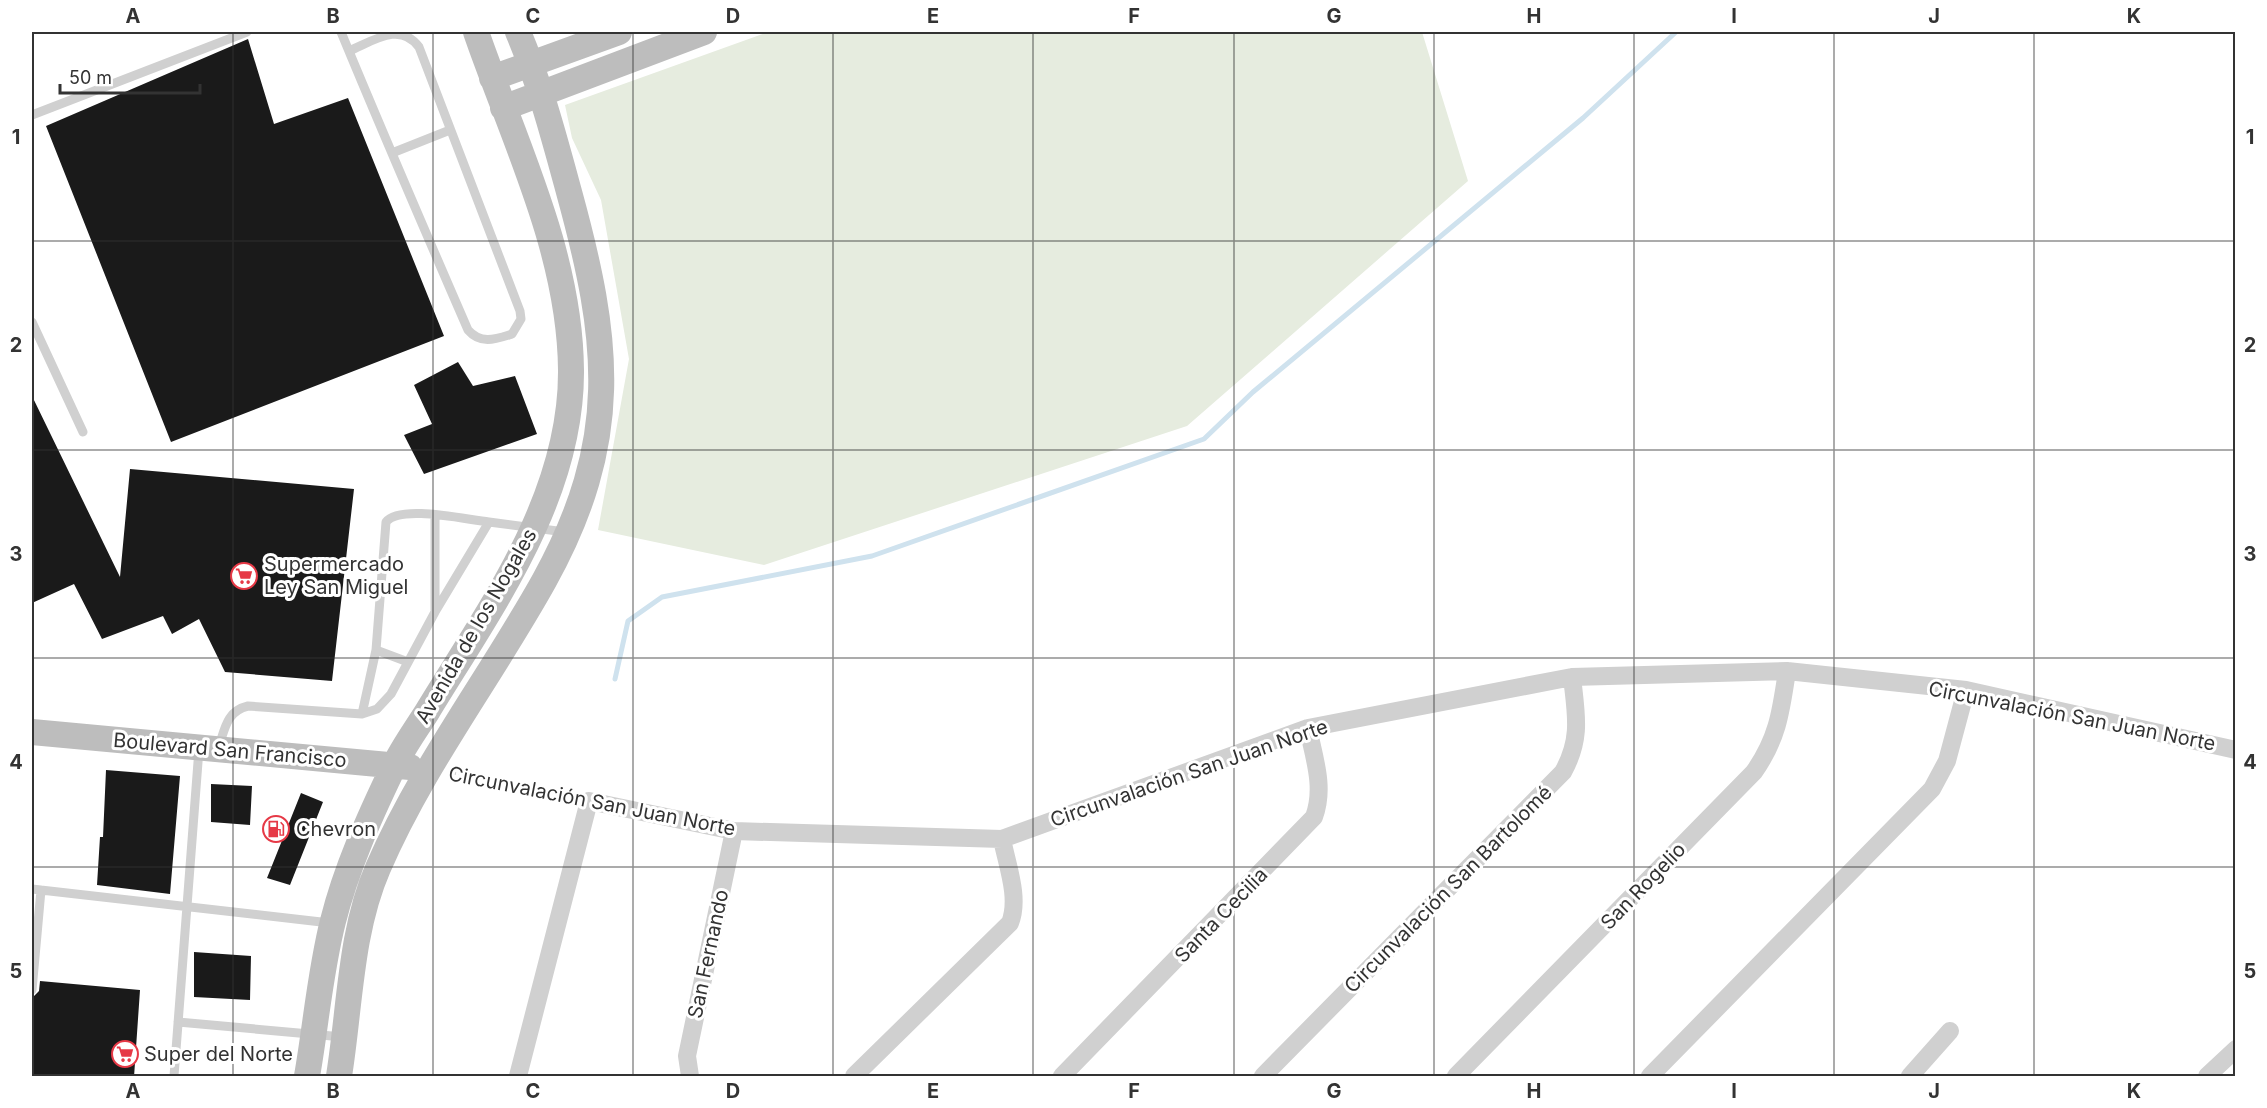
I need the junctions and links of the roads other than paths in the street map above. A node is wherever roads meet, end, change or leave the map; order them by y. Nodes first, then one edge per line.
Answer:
1 (247, 32) edge
2 (340, 32) edge
3 (476, 32) edge
4 (518, 32) edge
5 (619, 32) edge
6 (704, 32) edge
7 (349, 51) junction
8 (531, 62) junction
9 (492, 78) junction
10 (543, 93) junction
11 (503, 108) junction
12 (32, 116) edge
13 (450, 130) junction
14 (392, 153) junction
15 (32, 322) edge
16 (83, 432) dead end
17 (435, 516) junction
18 (489, 522) junction
19 (534, 530) junction
20 (568, 532) junction
21 (435, 612) junction
22 (376, 650) junction
23 (408, 662) junction
24 (1787, 671) junction
25 (1572, 677) junction
26 (1966, 690) junction
27 (362, 714) junction
28 (1308, 728) junction
29 (32, 732) edge
30 (208, 748) junction
31 (2235, 750) edge
32 (394, 766) junction
33 (429, 768) junction
34 (734, 831) junction
35 (1002, 839) junction
36 (36, 890) edge
37 (187, 906) junction
38 (346, 925) junction
39 (32, 990) edge
40 (178, 1022) junction
41 (1950, 1031) dead end
42 (314, 1034) junction
43 (345, 1038) junction
44 (2235, 1049) edge
45 (174, 1077) edge
46 (307, 1077) edge
47 (339, 1077) edge
48 (518, 1077) edge
49 (690, 1077) edge
50 (854, 1077) edge
51 (1062, 1077) edge
52 (1263, 1077) edge
53 (1456, 1077) edge
54 (1650, 1077) edge
55 (1910, 1077) edge
56 (2207, 1077) edge

1 - 12 lane
2 - 7 lane
3 - 9 main road, Avenida de los Nogales
4 - 8 main road, Avenida de los Nogales
5 - 8 main road
6 - 10 main road
7 - 13 lane
7 - 14 lane
8 - 9 main road
8 - 10 main road, Avenida de los Nogales
9 - 11 main road, Avenida de los Nogales
10 - 11 main road
10 - 20 main road, Avenida de los Nogales
11 - 19 main road, Avenida de los Nogales
13 - 14 lane
13 - 14 lane
15 - 16 lane
17 - 18 lane
17 - 21 lane
17 - 22 lane
18 - 19 lane
18 - 21 lane
19 - 20 lane
19 - 32 main road, Avenida de los Nogales
20 - 33 main road, Avenida de los Nogales
21 - 23 lane
22 - 23 lane
22 - 27 lane
23 - 27 lane
24 - 25 street, Circunvalación San Juan Norte
24 - 26 street, Circunvalación San Juan Norte
24 - 53 street, San Rogelio
25 - 28 street, Circunvalación San Juan Norte
25 - 52 street, Circunvalación San Bartolomé
26 - 31 street, Circunvalación San Juan Norte
26 - 54 street
27 - 30 lane
28 - 35 street, Circunvalación San Juan Norte
28 - 51 street, Santa Cecilia
29 - 30 main road, Boulevard San Francisco
30 - 32 main road, Boulevard San Francisco
30 - 37 lane
32 - 33 main road, Boulevard San Francisco
32 - 38 main road, Avenida de los Nogales
33 - 38 main road, Avenida de los Nogales
34 - 35 street, Circunvalación San Juan Norte
34 - 48 street, Circunvalación San Juan Norte
34 - 49 street, San Fernando
35 - 50 street
36 - 37 lane
36 - 39 lane
37 - 38 lane
37 - 40 lane
38 - 42 main road, Avenida de los Nogales
38 - 43 main road, Avenida de los Nogales
40 - 42 lane
40 - 45 lane
41 - 55 street
42 - 43 lane
42 - 46 main road, Avenida de los Nogales
43 - 47 main road, Avenida de los Nogales
44 - 56 street

